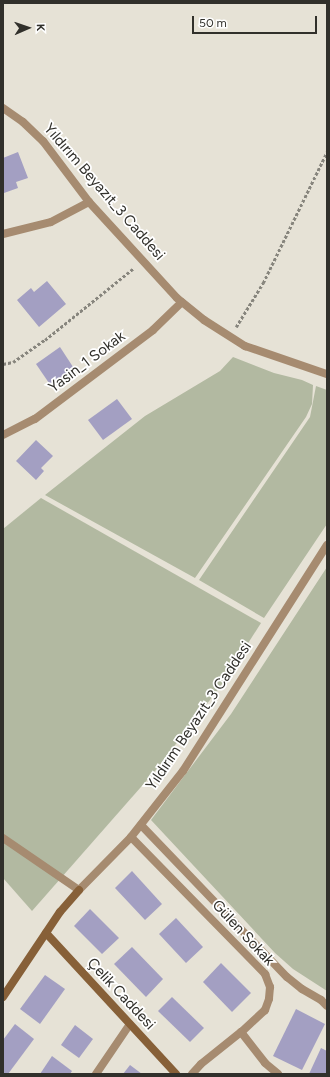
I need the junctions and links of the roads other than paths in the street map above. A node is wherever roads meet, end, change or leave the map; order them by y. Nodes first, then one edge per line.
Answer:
1 (3, 108) edge
2 (90, 202) junction
3 (3, 234) edge
4 (182, 302) junction
5 (327, 374) edge
6 (3, 435) edge
7 (327, 545) edge
8 (141, 824) junction
9 (131, 837) junction
10 (3, 838) edge
11 (80, 890) junction
12 (46, 933) junction
13 (3, 997) edge
14 (327, 1006) edge
15 (130, 1024) junction
16 (241, 1032) junction
17 (96, 1074) edge
18 (176, 1074) edge
19 (192, 1074) edge
20 (278, 1074) edge

1 - 2 street, Yıldırım Beyazıt_3 Caddesi
2 - 3 street
2 - 4 street, Yıldırım Beyazıt_3 Caddesi
4 - 5 street, Yıldırım Beyazıt_3 Caddesi
4 - 6 street, Yasin_1 Sokak
7 - 8 street, Yıldırım Beyazıt_3 Caddesi
8 - 9 street, Yıldırım Beyazıt_3 Caddesi
8 - 14 street
9 - 11 street, Yıldırım Beyazıt_3 Caddesi
9 - 16 street, Gülen Sokak
10 - 11 street
11 - 12 street
12 - 13 street
12 - 15 street, Çelik Caddesi
15 - 17 street
15 - 18 street, Çelik Caddesi
16 - 19 street, Gülen Sokak
16 - 20 street

